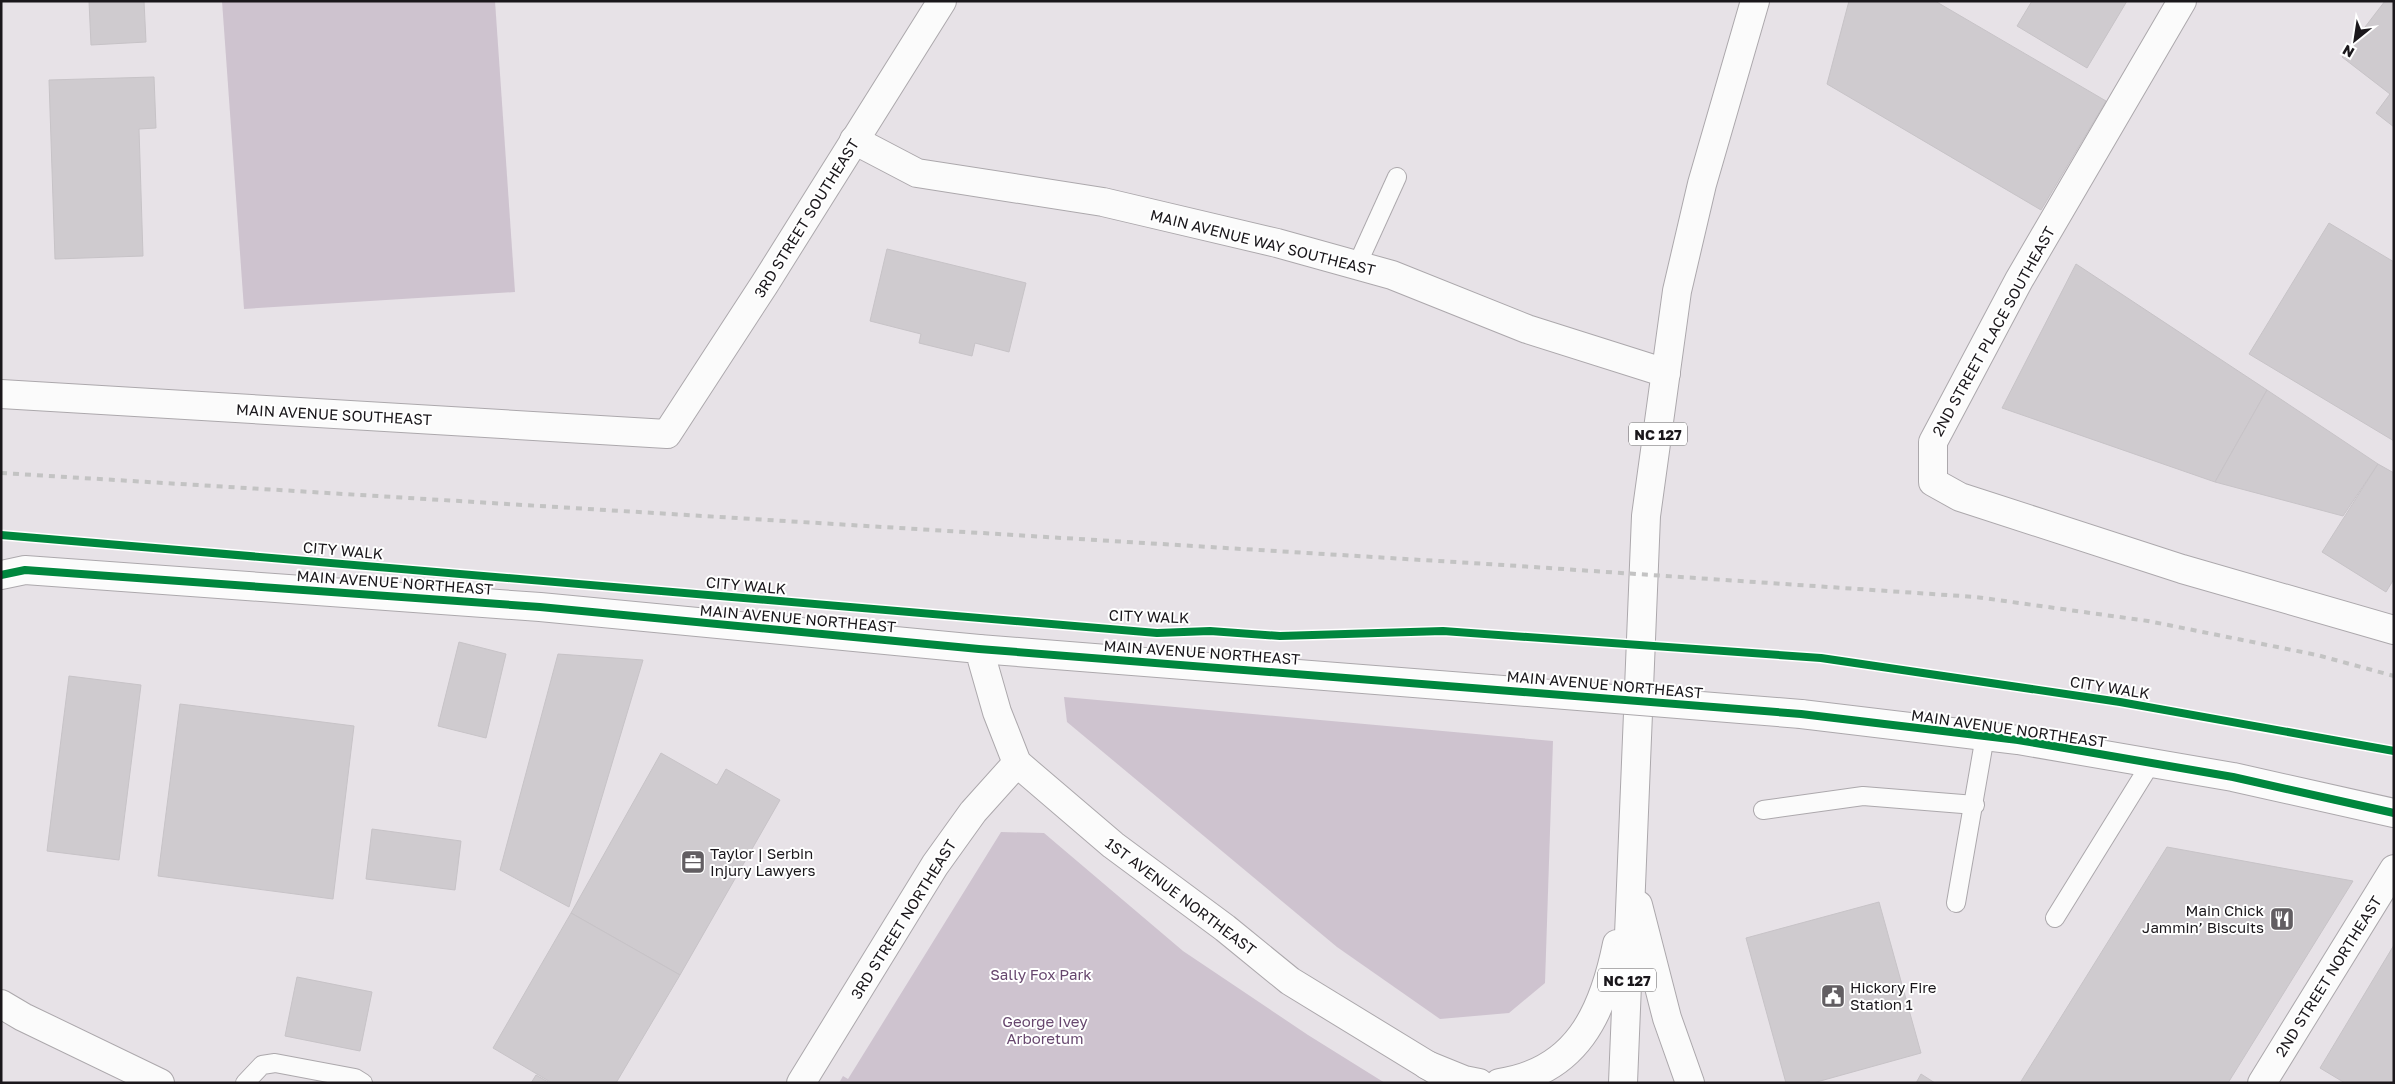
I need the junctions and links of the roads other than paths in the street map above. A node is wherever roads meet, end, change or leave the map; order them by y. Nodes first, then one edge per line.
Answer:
1 (942, 1) edge
2 (1755, 1) edge
3 (2182, 1) edge
4 (854, 140) junction
5 (1397, 177) dead end
6 (1357, 265) junction
7 (1666, 373) junction
8 (1, 394) edge
9 (668, 434) joint
10 (1, 575) edge
11 (2394, 630) edge
12 (979, 649) junction
13 (1986, 736) junction
14 (1017, 763) junction
15 (2152, 763) junction
16 (1975, 805) junction
17 (1763, 810) dead end
18 (2394, 813) edge
19 (2394, 869) edge
20 (1631, 877) junction
21 (1956, 903) dead end
22 (2055, 918) dead end
23 (1, 1004) edge
24 (1427, 1065) junction
25 (160, 1083) edge
26 (245, 1083) edge
27 (363, 1083) edge
28 (801, 1083) edge
29 (1456, 1083) edge
30 (1478, 1083) edge
31 (1499, 1083) edge
32 (1623, 1083) edge
33 (1690, 1083) edge
34 (2262, 1083) edge

1 - 4 street, 3RD STREET SOUTHEAST
2 - 7 street, NC 127
3 - 11 street, 2ND STREET PLACE SOUTHEAST
4 - 6 street, MAIN AVENUE WAY SOUTHEAST
4 - 9 street, 3RD STREET SOUTHEAST
5 - 6 lane
6 - 7 street, MAIN AVENUE WAY SOUTHEAST
7 - 20 street, NC 127
8 - 9 street, MAIN AVENUE SOUTHEAST
10 - 12 street, MAIN AVENUE NORTHEAST
12 - 13 street, MAIN AVENUE NORTHEAST, bridge
12 - 14 street, 1ST AVENUE NORTHEAST
13 - 15 street, MAIN AVENUE NORTHEAST
13 - 16 lane
14 - 24 street, 1ST AVENUE NORTHEAST
14 - 28 street, 3RD STREET NORTHEAST
15 - 18 street, MAIN AVENUE NORTHEAST
15 - 22 lane
16 - 17 lane
16 - 21 lane
19 - 34 street, 2ND STREET NORTHEAST
20 - 31 street
20 - 32 street, NC 127
20 - 33 street
23 - 25 street
24 - 29 street, 1ST AVENUE NORTHEAST
24 - 30 street
26 - 27 lane

